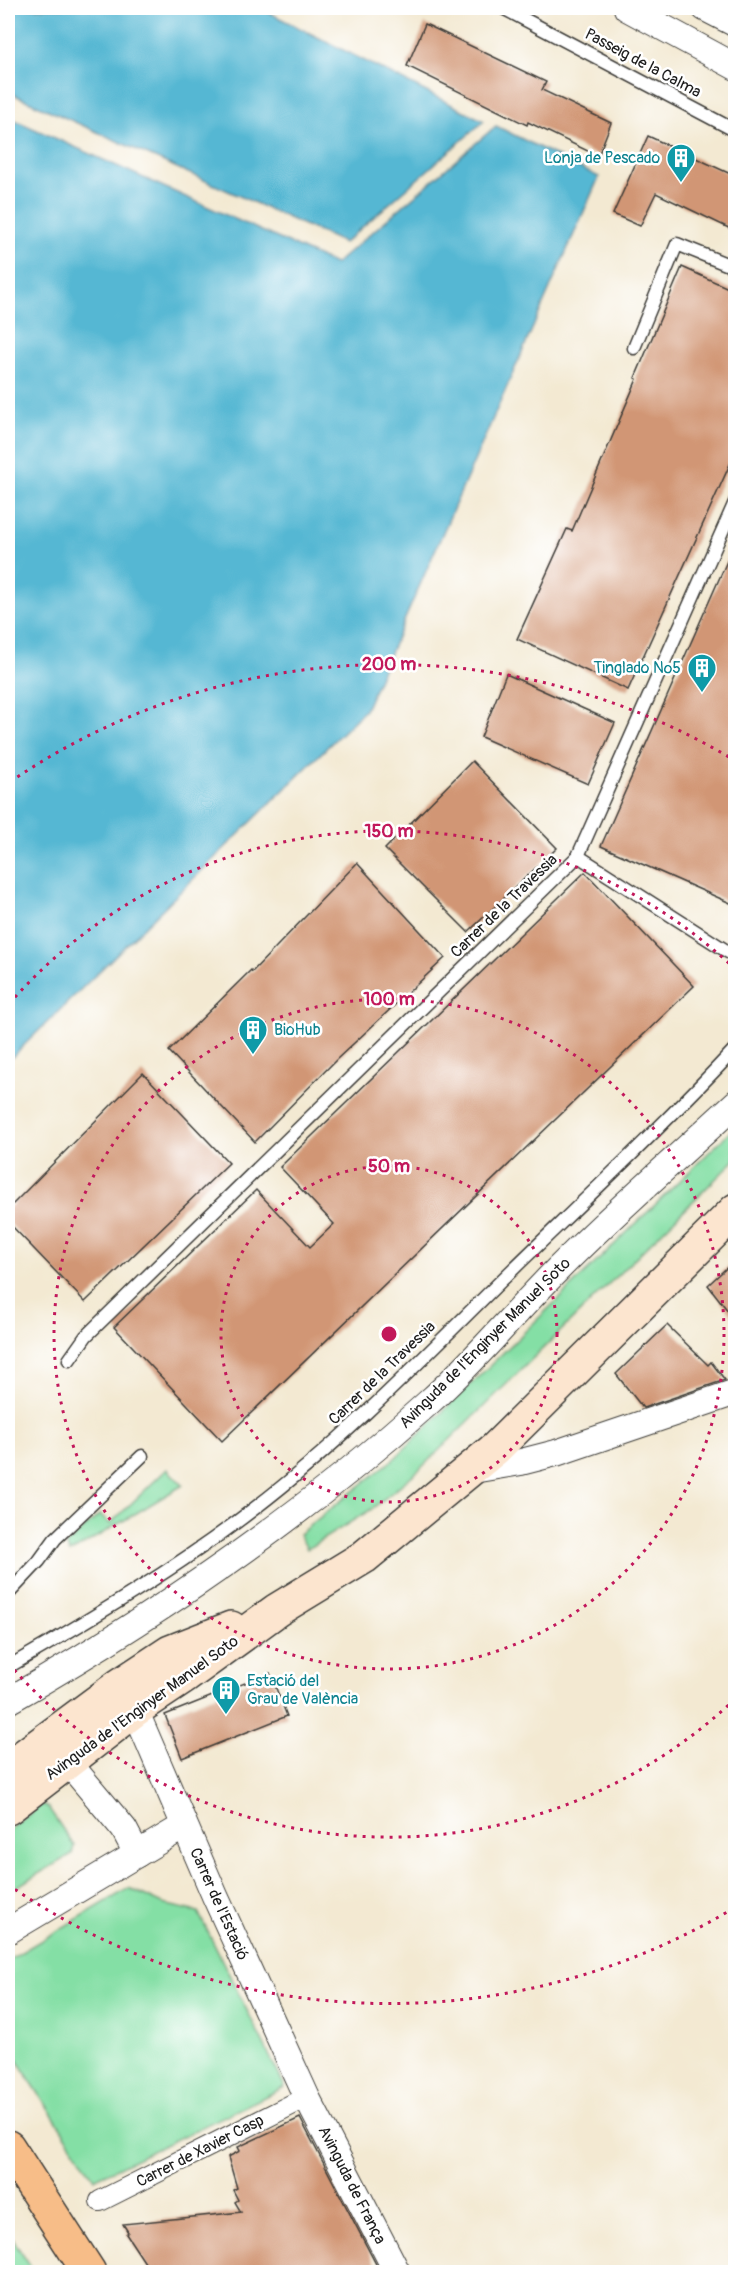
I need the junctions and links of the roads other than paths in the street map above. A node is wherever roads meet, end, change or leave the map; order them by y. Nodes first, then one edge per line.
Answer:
1 (503, 8) edge
2 (627, 8) edge
3 (705, 8) edge
4 (735, 24) edge
5 (735, 67) edge
6 (735, 131) edge
7 (735, 268) edge
8 (634, 348) dead end
9 (735, 500) edge
10 (578, 856) junction
11 (735, 957) edge
12 (735, 1048) edge
13 (735, 1102) edge
14 (735, 1210) edge
15 (69, 1360) dead end
16 (735, 1392) edge
17 (142, 1456) dead end
18 (466, 1471) junction
19 (8, 1594) edge
20 (278, 1610) junction
21 (8, 1667) edge
22 (8, 1701) edge
23 (135, 1710) junction
24 (67, 1761) junction
25 (8, 1768) edge
26 (8, 1808) edge
27 (184, 1826) junction
28 (137, 1854) junction
29 (8, 1931) edge
30 (303, 2100) junction
31 (8, 2146) edge
32 (100, 2201) dead end
33 (89, 2272) edge
34 (397, 2272) edge

1 - 6 lane, Passeig de la Calma
2 - 5 street
3 - 4 street
7 - 8 lane
9 - 10 lane, Carrer de la Travessia
10 - 11 lane, Carrer de la Travessia
10 - 15 lane, Carrer de la Travessia
12 - 21 lane, Carrer de la Travessia
13 - 22 street, Avinguda de l'Enginyer Manuel Soto
14 - 18 main road, Avinguda de l'Enginyer Manuel Soto
16 - 18 street
17 - 19 lane
18 - 20 main road, Avinguda de l'Enginyer Manuel Soto
20 - 23 main road, Avinguda de l'Enginyer Manuel Soto
20 - 25 main road, Avinguda de l'Enginyer Manuel Soto
23 - 24 main road, Avinguda de l'Enginyer Manuel Soto
23 - 27 street, Carrer de l'Estació
24 - 26 main road, Avinguda de l'Enginyer Manuel Soto
24 - 28 street
27 - 28 street
27 - 30 street, Carrer de l'Estació
28 - 29 street
30 - 32 street, Carrer de Xavier Casp
30 - 34 street, Avinguda de França
31 - 33 main road

